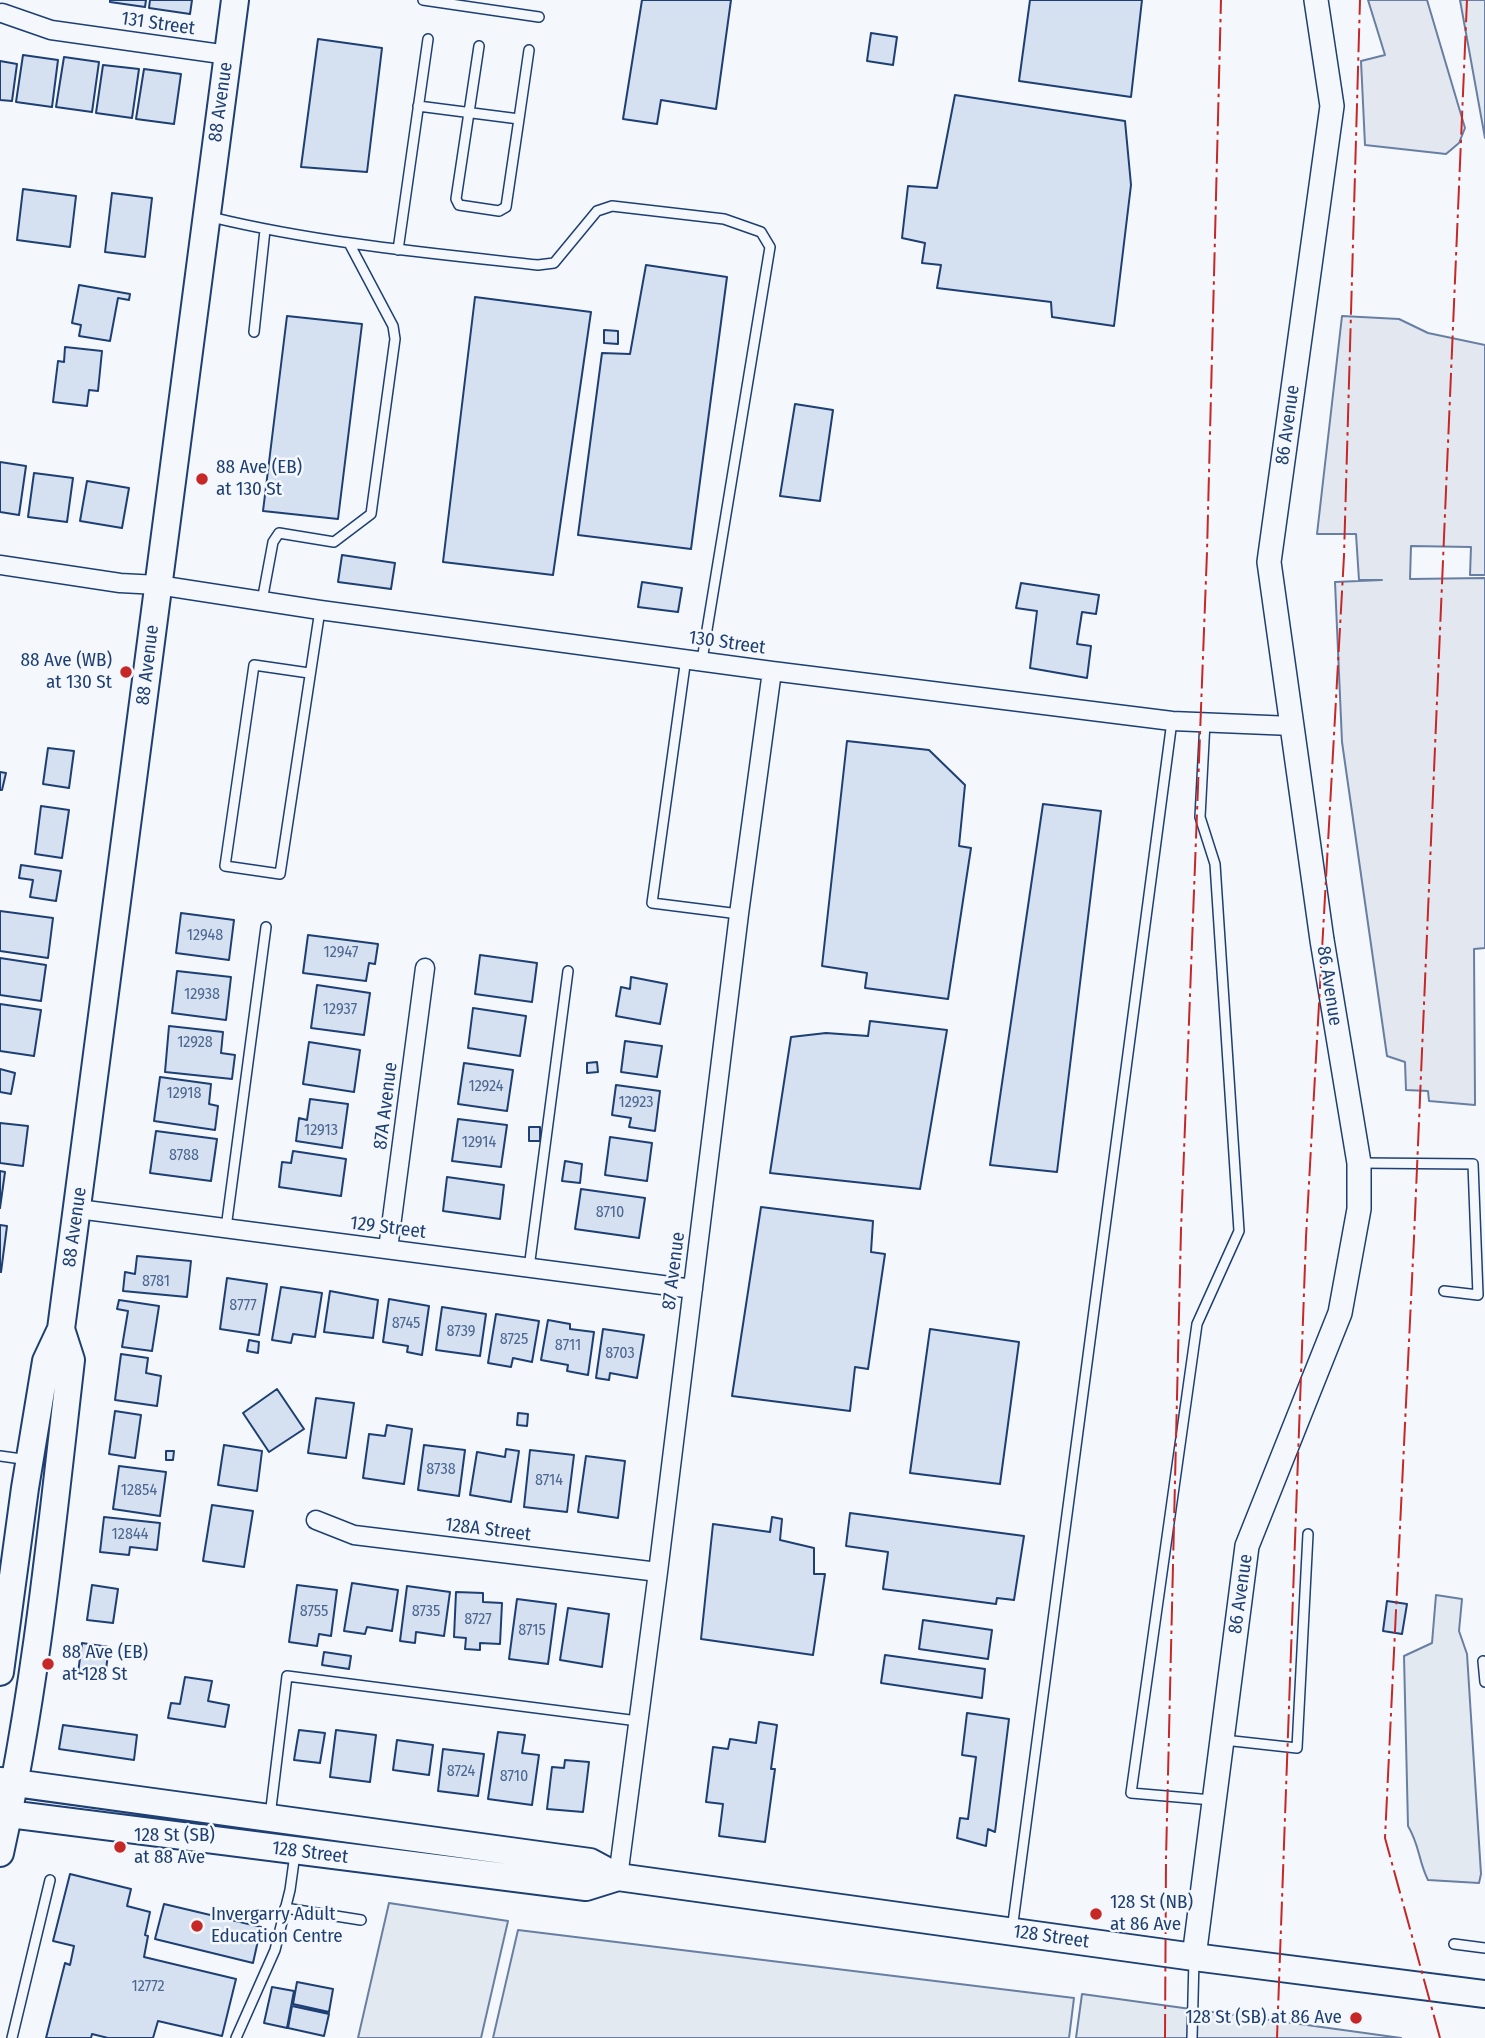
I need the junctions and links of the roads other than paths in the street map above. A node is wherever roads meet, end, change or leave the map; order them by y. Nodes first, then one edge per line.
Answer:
1 (235, 0) edge
2 (423, 0) edge
3 (1316, 0) edge
4 (2, 13) edge
5 (539, 17) dead end
6 (428, 40) dead end
7 (479, 46) dead end
8 (529, 50) dead end
9 (228, 55) junction
10 (418, 106) junction
11 (469, 112) junction
12 (519, 119) junction
13 (206, 216) junction
14 (265, 230) junction
15 (349, 243) junction
16 (398, 250) junction
17 (254, 332) dead end
18 (0, 565) edge
19 (158, 585) junction
20 (262, 601) junction
21 (320, 610) junction
22 (694, 659) junction
23 (772, 671) junction
24 (309, 673) junction
25 (1172, 721) junction
26 (1205, 722) junction
27 (1292, 726) junction
28 (739, 914) junction
29 (266, 927) dead end
30 (425, 968) dead end
31 (568, 971) dead end
32 (1359, 1163) junction
33 (78, 1209) junction
34 (226, 1228) junction
35 (388, 1249) junction
36 (529, 1268) junction
37 (692, 1289) junction
38 (1444, 1291) dead end
39 (61, 1329) junction
40 (0, 1456) edge
41 (30, 1460) junction
42 (316, 1520) dead end
43 (1308, 1534) dead end
44 (658, 1572) junction
45 (1483, 1661) dead end
46 (0, 1672) edge
47 (1485, 1682) edge
48 (638, 1721) junction
49 (1222, 1740) junction
50 (8, 1782) edge
51 (1214, 1800) junction
52 (5, 1814) edge
53 (269, 1818) junction
54 (295, 1851) junction
55 (0, 1853) edge
56 (618, 1877) junction
57 (50, 1880) dead end
58 (285, 1908) junction
59 (361, 1920) dead end
60 (1012, 1932) junction
61 (1454, 1944) dead end
62 (1485, 1948) edge
63 (1194, 1957) junction
64 (1485, 1994) edge
65 (12, 2038) edge
66 (236, 2038) edge
67 (1192, 2038) edge

1 - 9 main road, 88 Avenue
2 - 5 lane
3 - 27 street, 86 Avenue
4 - 9 street, 131 Street
6 - 10 lane
7 - 11 lane
8 - 12 lane
9 - 13 main road, 88 Avenue
10 - 11 lane
10 - 16 lane
11 - 12 lane
11 - 12 lane
13 - 14 lane
13 - 19 main road, 88 Avenue
14 - 15 lane
14 - 17 lane
15 - 16 lane
15 - 20 lane
16 - 22 lane
18 - 19 street, 130 Street
19 - 20 street, 130 Street
19 - 33 main road, 88 Avenue
20 - 21 street, 130 Street
21 - 22 street, 130 Street
21 - 24 lane
22 - 23 street, 130 Street
22 - 28 lane
23 - 25 street, 130 Street
23 - 28 street, 87 Avenue
24 - 24 lane
25 - 26 street, 130 Street
25 - 60 lane
26 - 27 street, 130 Street
26 - 51 lane
27 - 32 street, 86 Avenue
28 - 37 street, 87 Avenue
29 - 34 lane
30 - 35 street, 87A Avenue
31 - 36 lane
32 - 38 lane
32 - 49 street, 86 Avenue
33 - 34 street, 129 Street
33 - 39 main road, 88 Avenue
34 - 35 street, 129 Street
35 - 36 street, 129 Street
36 - 37 street, 129 Street
37 - 44 street, 87 Avenue
39 - 41 main road, 88 Avenue
39 - 50 main road, 88 Avenue
40 - 41 lane
41 - 46 main road, 88 Avenue
42 - 44 street, 128A Street
43 - 49 lane
44 - 48 street, 87 Avenue
45 - 47 lane
48 - 53 lane
48 - 56 street, 87 Avenue
49 - 51 street, 86 Avenue
50 - 52 main road, 88 Avenue
50 - 53 main road, 128 Street
51 - 63 street, 86 Avenue
52 - 54 main road, 128 Street
52 - 55 main road, 88 Avenue
53 - 56 main road, 128 Street
54 - 56 main road, 128 Street
54 - 58 lane
56 - 60 main road, 128 Street
57 - 65 lane
58 - 59 lane
58 - 66 lane
60 - 63 main road, 128 Street
61 - 62 lane
63 - 64 main road, 128 Street
63 - 67 lane

